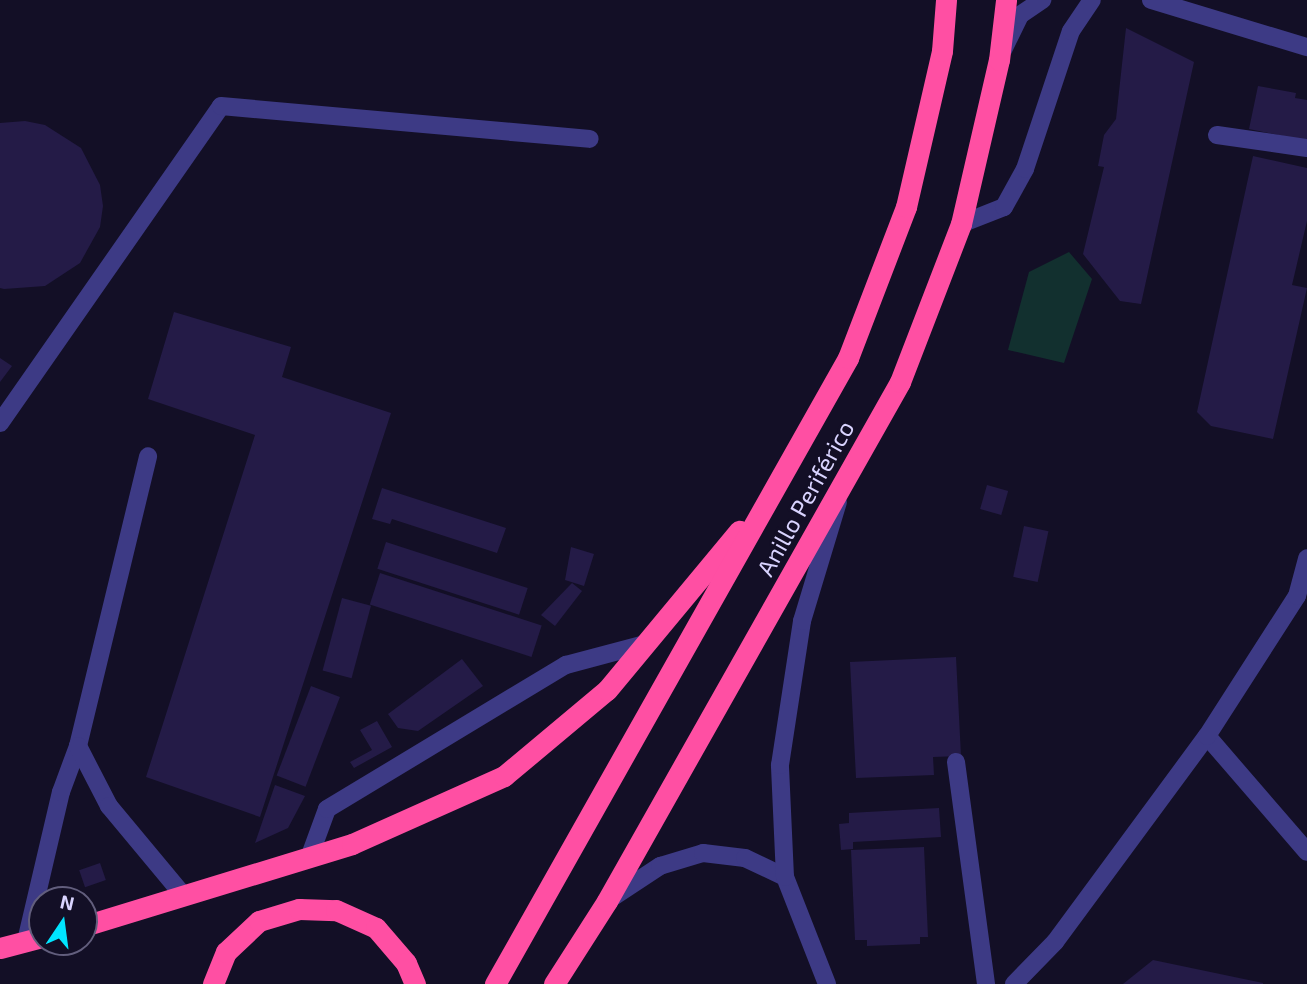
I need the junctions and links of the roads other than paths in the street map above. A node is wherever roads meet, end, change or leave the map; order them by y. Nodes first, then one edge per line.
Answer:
1 (946, 0) edge
2 (1006, 0) edge
3 (1042, 0) edge
4 (1092, 0) edge
5 (1151, 0) edge
6 (1307, 47) edge
7 (999, 60) junction
8 (1217, 135) dead end
9 (590, 139) dead end
10 (1307, 148) edge
11 (961, 224) junction
12 (0, 423) edge
13 (148, 456) dead end
14 (846, 479) junction
15 (774, 489) junction
16 (1307, 558) edge
17 (645, 644) junction
18 (1207, 736) junction
19 (78, 746) junction
20 (956, 762) dead end
21 (1307, 852) edge
22 (309, 858) junction
23 (785, 877) junction
24 (44, 886) edge
25 (184, 896) junction
26 (607, 901) junction
27 (98, 922) edge
28 (28, 941) edge
29 (0, 948) edge
30 (213, 984) edge
31 (415, 984) edge
32 (495, 984) edge
33 (554, 984) edge
34 (827, 984) edge
35 (986, 984) edge
36 (1014, 984) edge

1 - 15 highway, Anillo Periférico
2 - 7 highway, Anillo Periférico
3 - 7 street
4 - 11 street
5 - 6 street
7 - 11 highway, Anillo Periférico
8 - 10 street
9 - 12 street
11 - 14 highway, Anillo Periférico
13 - 19 street
14 - 23 street
14 - 26 highway, Anillo Periférico
15 - 17 highway
15 - 32 highway, Anillo Periférico
16 - 18 street
17 - 22 highway
17 - 22 street
18 - 21 street
18 - 36 street
19 - 24 street
19 - 25 street
20 - 35 street
22 - 25 highway
23 - 26 street
23 - 34 street
25 - 27 highway
26 - 33 highway, Anillo Periférico
28 - 29 highway
30 - 31 highway

